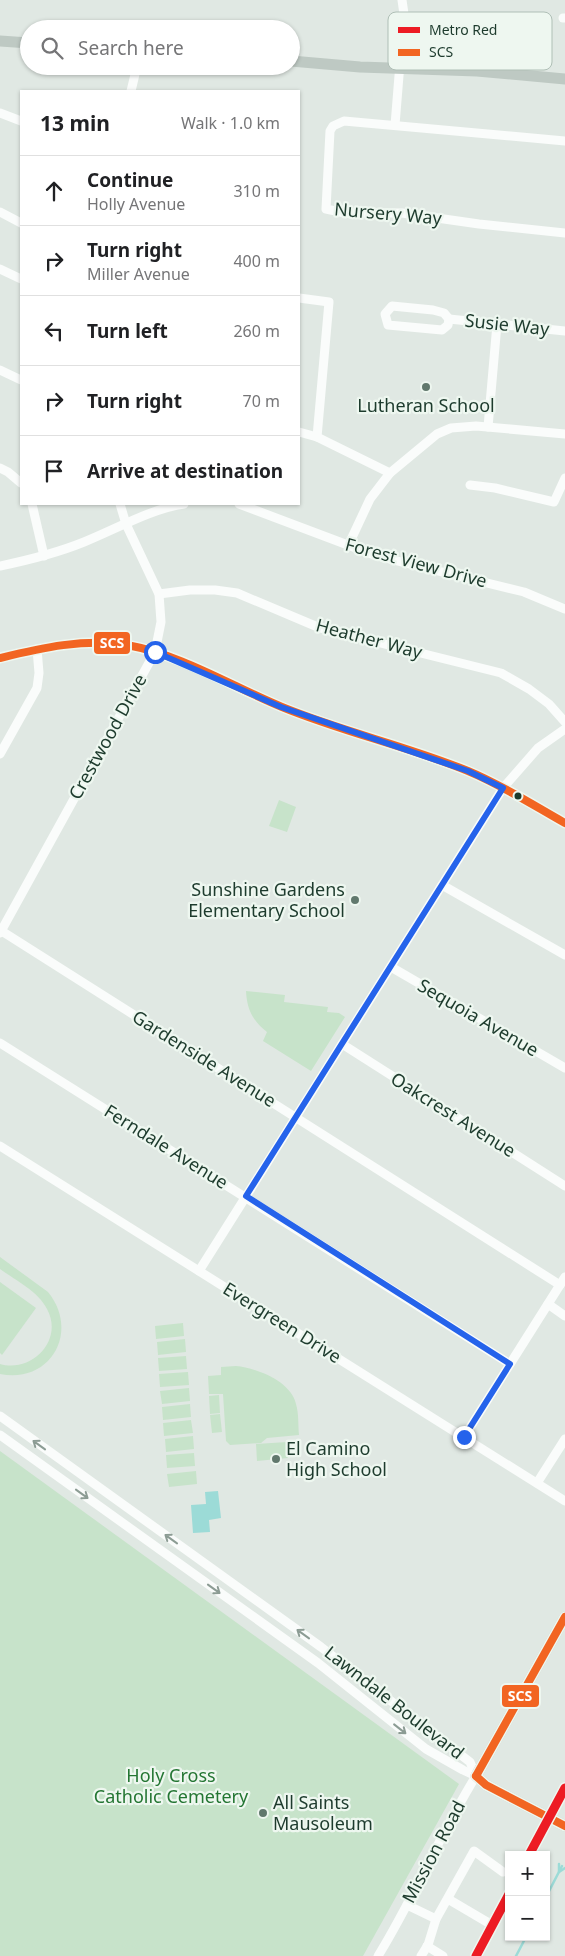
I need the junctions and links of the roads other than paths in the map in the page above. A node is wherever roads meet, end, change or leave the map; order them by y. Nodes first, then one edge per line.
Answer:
1 (0, 40) edge
2 (20, 42) edge
3 (300, 62) edge
4 (388, 68) edge
5 (400, 70) edge
6 (451, 70) edge
7 (135, 75) edge
8 (565, 79) edge
9 (131, 90) edge
10 (0, 113) edge
11 (20, 122) edge
12 (395, 124) junction
13 (565, 141) edge
14 (0, 212) edge
15 (20, 222) edge
16 (565, 233) edge
17 (0, 269) edge
18 (20, 279) edge
19 (300, 298) edge
20 (450, 319) junction
21 (497, 324) junction
22 (565, 331) edge
23 (0, 370) edge
24 (20, 380) edge
25 (488, 427) junction
26 (300, 432) edge
27 (565, 434) edge
28 (317, 437) junction
29 (0, 468) edge
30 (390, 473) junction
31 (565, 478) edge
32 (20, 482) edge
33 (470, 485) dead end
34 (32, 505) edge
35 (120, 505) edge
36 (176, 505) edge
37 (242, 505) edge
38 (126, 524) junction
39 (348, 546) junction
40 (44, 556) junction
41 (0, 566) edge
42 (159, 594) junction
43 (565, 609) edge
44 (37, 649) junction
45 (155, 652) junction
46 (0, 658) edge
47 (565, 722) edge
48 (565, 729) edge
49 (0, 754) edge
50 (503, 788) junction
51 (565, 823) edge
52 (442, 885) junction
53 (0, 931) edge
54 (565, 955) edge
55 (391, 967) junction
56 (0, 1042) edge
57 (342, 1044) junction
58 (565, 1068) edge
59 (295, 1116) junction
60 (0, 1146) edge
61 (565, 1186) edge
62 (246, 1196) junction
63 (199, 1271) junction
64 (562, 1281) edge
65 (548, 1304) junction
66 (565, 1316) edge
67 (510, 1364) junction
68 (0, 1416) edge
69 (0, 1435) edge
70 (464, 1437) junction
71 (565, 1439) edge
72 (537, 1484) junction
73 (565, 1501) edge
74 (565, 1617) edge
75 (476, 1776) junction
76 (565, 1826) edge
77 (503, 1872) dead end
78 (448, 1899) junction
79 (407, 1905) junction
80 (436, 1919) junction
81 (486, 1922) dead end
82 (427, 1946) junction
83 (378, 1956) edge
84 (421, 1956) edge
85 (443, 1956) edge

1 - 2 main road
3 - 4 main road
5 - 12 street
6 - 8 main road
7 - 9 street
10 - 11 street
12 - 13 street, Nursery Way
12 - 16 street, Nursery Way
14 - 15 street
17 - 18 street
19 - 28 street
20 - 20 street, Susie Way
20 - 21 street, Susie Way
21 - 22 street, Susie Way
21 - 25 street
23 - 24 street
25 - 27 street
25 - 30 street
26 - 28 street
28 - 30 street
29 - 32 street
30 - 39 street
31 - 33 street
34 - 40 street
35 - 38 street, Crestwood Drive
36 - 38 street
37 - 39 street, Forest View Drive
38 - 40 street
38 - 42 street, Crestwood Drive
39 - 43 street, Forest View Drive
40 - 41 street
42 - 45 street, Crestwood Drive
42 - 47 street, Heather Way
44 - 45 street
44 - 46 street
44 - 49 street
45 - 50 street
45 - 53 street, Crestwood Drive
48 - 50 street
50 - 51 street
50 - 52 street
52 - 54 street
52 - 55 street
53 - 59 street, Gardenside Avenue
55 - 57 street
55 - 58 street, Sequoia Avenue
56 - 62 street, Ferndale Avenue
57 - 59 street
57 - 61 street, Oakcrest Avenue
59 - 62 street
59 - 64 street, Gardenside Avenue
60 - 63 street, Evergreen Drive
62 - 63 street
62 - 67 street, Ferndale Avenue
63 - 70 street, Evergreen Drive
64 - 65 street
65 - 66 street
65 - 67 street
67 - 70 street
75 -> 68 street, Lawndale Boulevard
69 -> 75 street, Lawndale Boulevard
70 - 72 street, Evergreen Drive
71 - 72 street
72 - 73 street, Evergreen Drive
74 - 75 main road, Mission Road
75 - 76 main road
75 - 79 street, Mission Road
77 - 78 street
78 - 80 street
78 - 81 street
79 - 80 street
79 - 83 street, Mission Road
80 - 82 street
82 - 84 street
82 - 85 street

